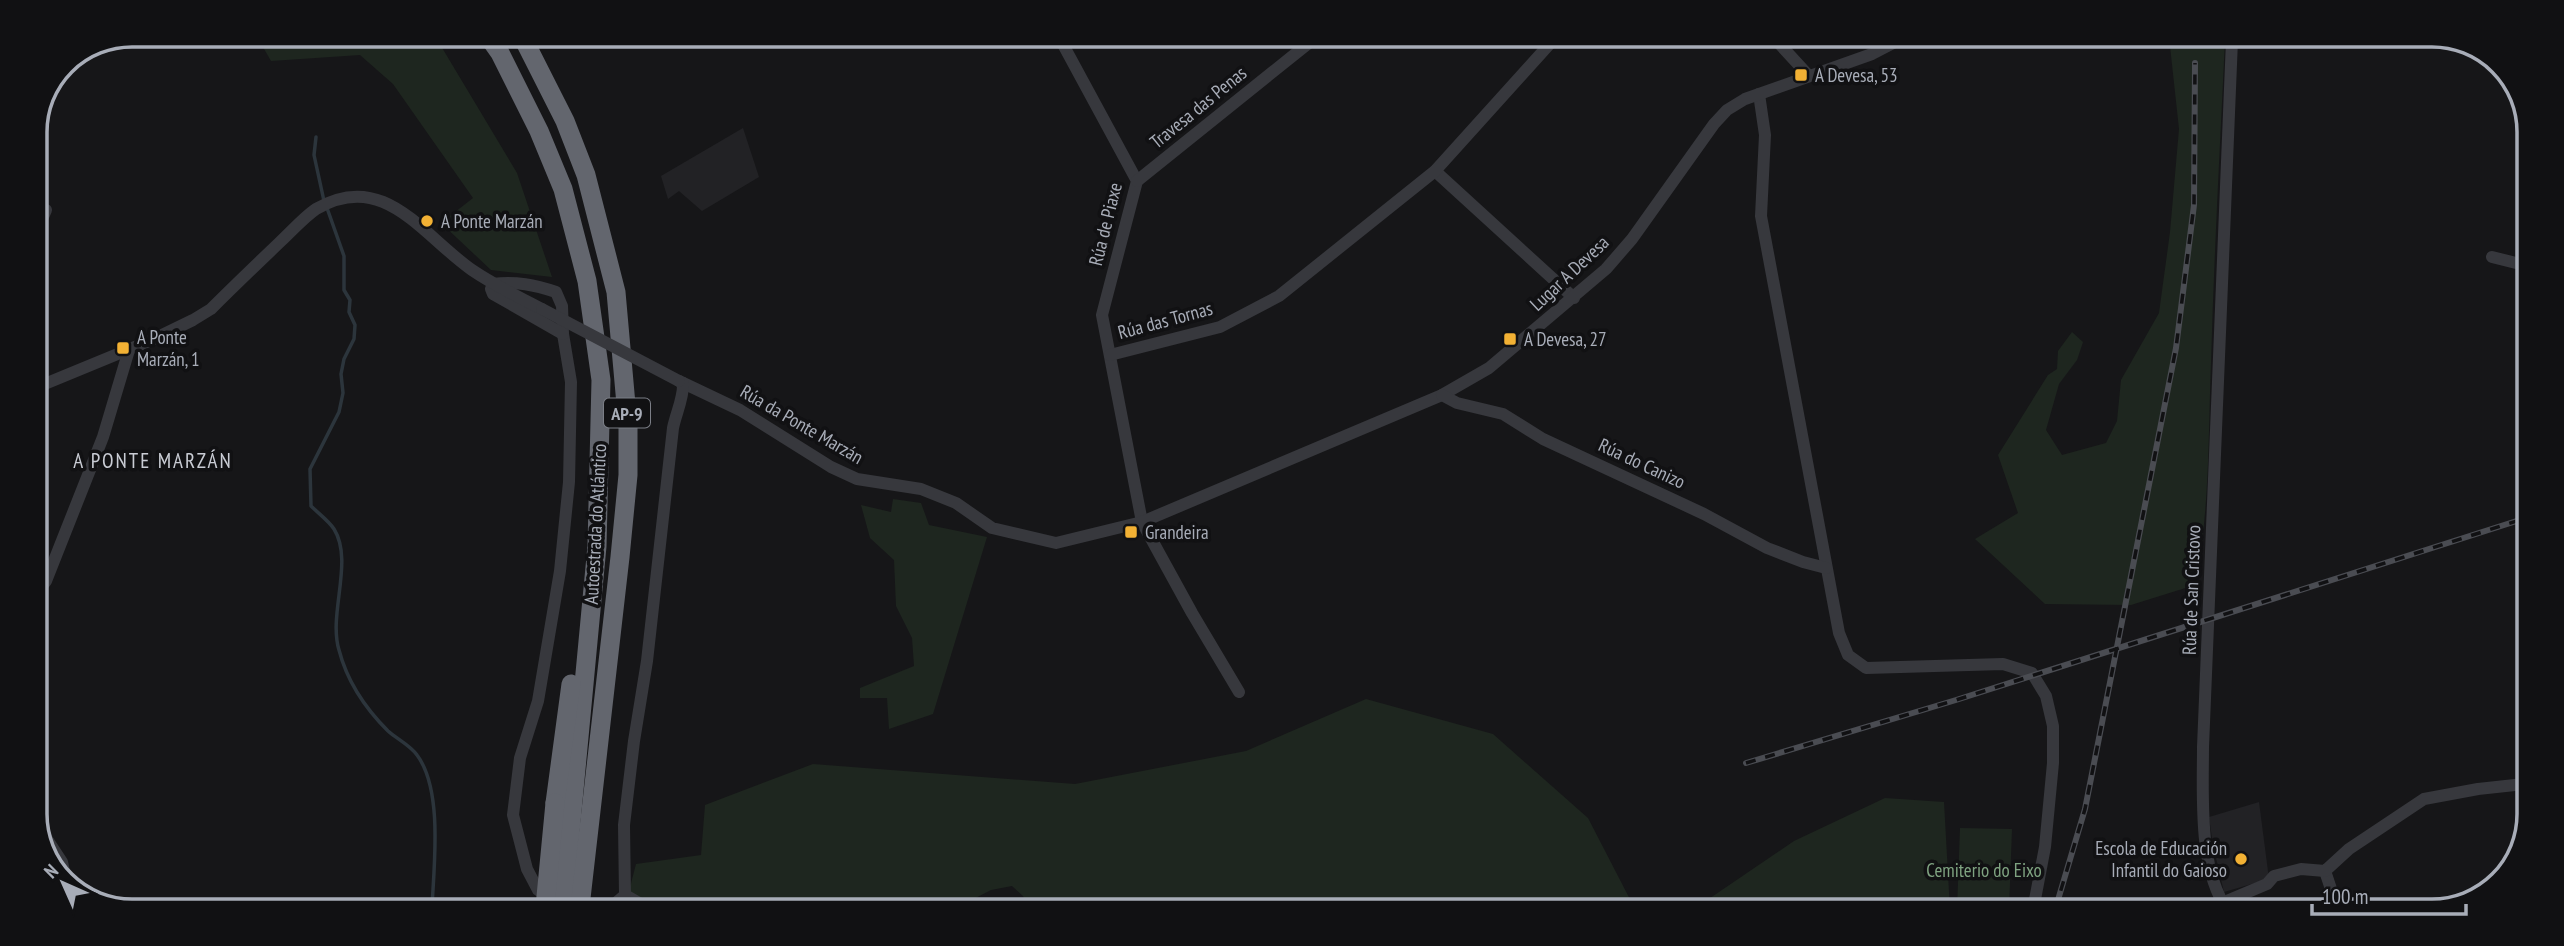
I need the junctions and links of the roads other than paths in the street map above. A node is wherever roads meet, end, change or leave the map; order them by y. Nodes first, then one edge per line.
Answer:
1 (496, 47) edge
2 (528, 47) edge
3 (1064, 47) edge
4 (1304, 47) edge
5 (1547, 47) edge
6 (1783, 47) edge
7 (1885, 47) edge
8 (2232, 47) edge
9 (1809, 76) junction
10 (1759, 94) junction
11 (1434, 171) junction
12 (1137, 181) junction
13 (2492, 257) dead end
14 (2517, 263) edge
15 (493, 284) junction
16 (1574, 298) junction
17 (563, 334) junction
18 (129, 350) junction
19 (1110, 355) junction
20 (681, 382) junction
21 (47, 383) edge
22 (1442, 395) junction
23 (1142, 522) junction
24 (1826, 568) junction
25 (47, 578) edge
26 (1239, 692) dead end
27 (2517, 785) edge
28 (572, 805) junction
29 (2325, 872) junction
30 (625, 895) junction
31 (547, 899) edge
32 (551, 899) edge
33 (563, 899) edge
34 (579, 899) edge
35 (620, 899) edge
36 (632, 899) edge
37 (2035, 899) edge
38 (2220, 899) edge
39 (2239, 899) edge
40 (2331, 899) edge

1 - 28 highway, Autoestrada do Atlántico / AP-9
2 - 28 highway, Autoestrada do Atlántico / AP-9
3 - 12 street, Rúa de Piaxe
4 - 12 street, Travesa das Penas
5 - 11 street, Rúa das Tornas
6 - 9 street
7 - 9 street, Lugar A Devesa
8 - 38 street, Rúa de San Cristovo
9 - 10 street, Lugar A Devesa
10 - 16 street, Lugar A Devesa
10 - 24 street
11 - 16 street
11 - 19 street, Rúa das Tornas
12 - 19 street, Rúa de Piaxe
13 - 14 street
15 - 17 street, Rúa da Ponte Marzán
15 - 17 street
15 - 18 street, Rúa da Ponte Marzán
15 - 20 street, Rúa da Ponte Marzán, bridge
16 - 22 street, Lugar A Devesa
17 - 32 street
18 - 21 street
18 - 25 street
19 - 23 street, Rúa das Tornas
20 - 23 street, Rúa da Ponte Marzán
20 - 30 street
22 - 23 street, Lugar A Devesa
22 - 24 street, Rúa do Canizo
23 - 26 street, Rúa das Tornas
24 - 37 street
27 - 29 street
28 - 31 highway, bridge
28 - 33 highway, Autoestrada do Atlántico / AP-9
28 - 34 highway, Autoestrada do Atlántico / AP-9
29 - 39 street
29 - 40 street
30 - 35 street
30 - 36 street

